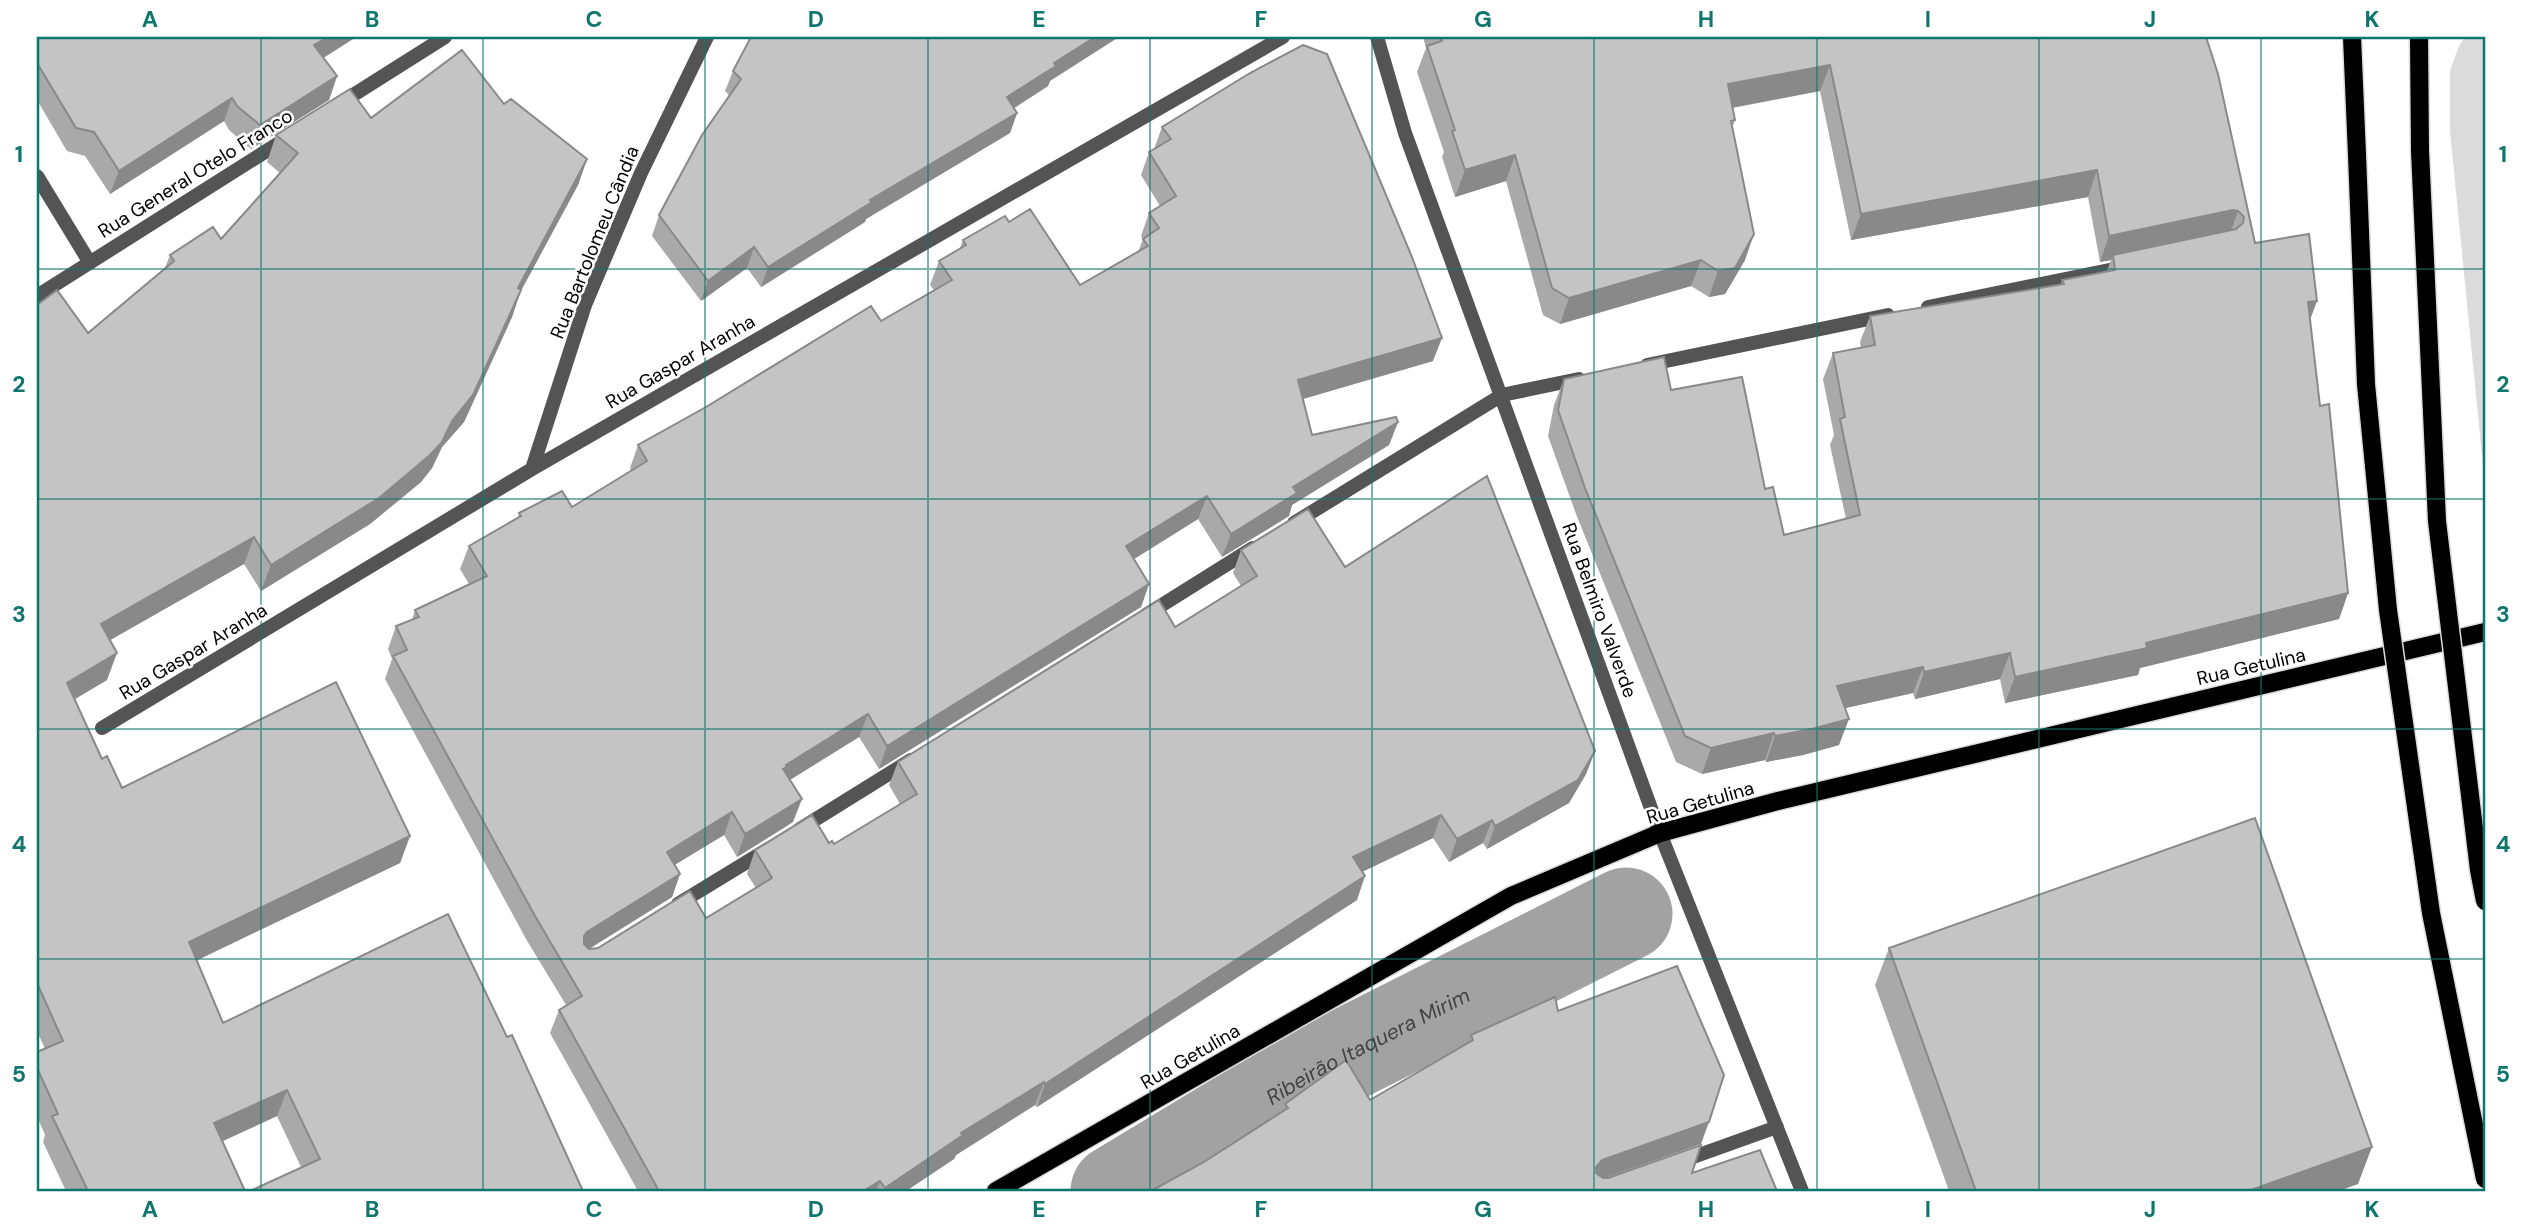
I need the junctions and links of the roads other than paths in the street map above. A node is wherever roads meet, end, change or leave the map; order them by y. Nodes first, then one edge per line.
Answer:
1 (445, 37) edge
2 (707, 37) edge
3 (1283, 37) edge
4 (1377, 37) edge
5 (2352, 37) edge
6 (2421, 39) edge
7 (331, 110) edge
8 (296, 132) edge
9 (37, 176) edge
10 (90, 263) junction
11 (2143, 263) edge
12 (37, 296) edge
13 (1638, 367) edge
14 (1597, 375) edge
15 (1502, 395) junction
16 (532, 469) junction
17 (1137, 621) edge
18 (2485, 632) edge
19 (102, 728) dead end
20 (925, 751) edge
21 (1660, 833) junction
22 (2485, 901) edge
23 (667, 912) edge
24 (1777, 1127) junction
25 (1674, 1164) edge
26 (2485, 1179) edge
27 (996, 1191) edge
28 (1802, 1191) edge

1 - 7 street
2 - 16 street, Rua Bartolomeu Cândia
3 - 16 street, Rua Gaspar Aranha
4 - 15 street, Rua Belmiro Valverde
5 - 26 main road, bridge
6 - 22 main road, bridge
8 - 10 street, Rua General Otelo Franco
9 - 10 street
10 - 12 street, Rua General Otelo Franco
11 - 13 street
14 - 15 street
15 - 17 street
15 - 21 street, Rua Belmiro Valverde
16 - 19 street, Rua Gaspar Aranha
18 - 21 main road, Rua Getulina
20 - 23 street
21 - 24 street, Rua Belmiro Valverde
21 - 27 main road, Rua Getulina
24 - 25 street
24 - 28 street, Rua Belmiro Valverde

